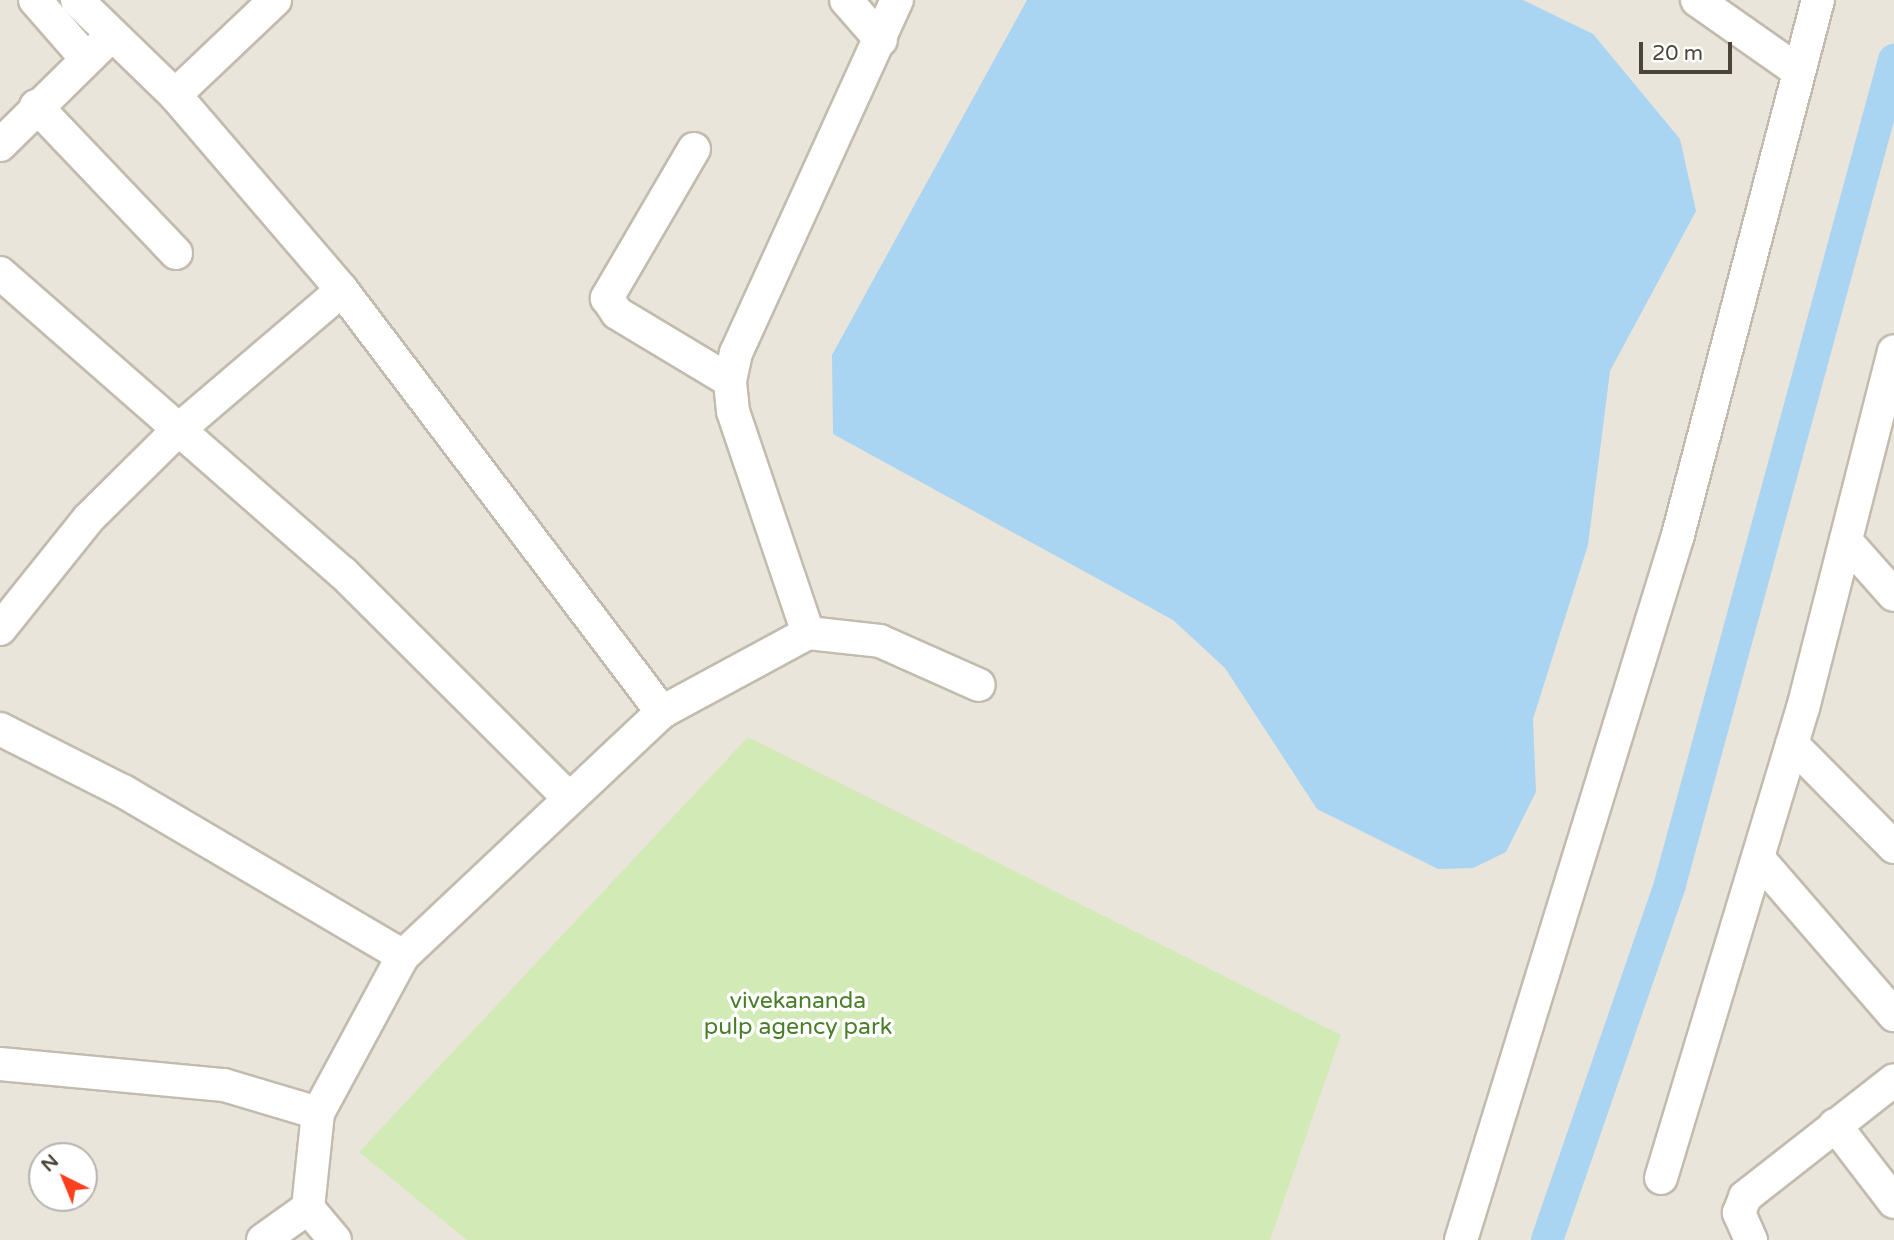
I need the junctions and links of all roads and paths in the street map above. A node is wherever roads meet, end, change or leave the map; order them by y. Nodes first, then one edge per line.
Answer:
1 (35, 0) edge
2 (77, 0) edge
3 (275, 0) edge
4 (846, 0) edge
5 (897, 0) edge
6 (1696, 0) edge
7 (1818, 0) edge
8 (881, 40) junction
9 (97, 46) junction
10 (1798, 71) junction
11 (175, 95) junction
12 (37, 106) junction
13 (2, 137) edge
14 (694, 149) dead end
15 (176, 253) dead end
16 (0, 273) edge
17 (328, 304) junction
18 (1894, 351) edge
19 (730, 381) junction
20 (177, 431) junction
21 (1846, 541) junction
22 (1894, 595) edge
23 (0, 629) edge
24 (808, 633) junction
25 (979, 685) dead end
26 (662, 712) junction
27 (0, 730) edge
28 (1792, 744) junction
29 (569, 798) junction
30 (1894, 847) edge
31 (1758, 858) junction
32 (403, 956) junction
33 (1894, 1015) edge
34 (0, 1064) edge
35 (1894, 1080) edge
36 (318, 1113) junction
37 (1835, 1125) junction
38 (1661, 1178) dead end
39 (1894, 1202) edge
40 (308, 1208) junction
41 (263, 1240) edge
42 (335, 1240) edge
43 (1461, 1240) edge
44 (1751, 1240) edge

1 - 9 street
2 - 9 street
3 - 11 street
4 - 8 street
5 - 8 street
6 - 10 street
7 - 10 street
8 - 19 street
9 - 11 street
9 - 12 street
10 - 43 street
11 - 17 street
12 - 13 street
12 - 15 street
14 - 19 street
16 - 20 street
17 - 20 street
17 - 26 street
18 - 21 street
19 - 24 street
20 - 23 street
20 - 29 street
21 - 22 street
21 - 28 street
24 - 25 street
24 - 26 street
26 - 29 street
27 - 32 street
28 - 30 street
28 - 31 street
29 - 32 street
31 - 33 street
31 - 38 street
32 - 36 street
34 - 36 street
35 - 37 street
36 - 40 street
37 - 39 street
37 - 44 street
40 - 41 street
40 - 42 street

